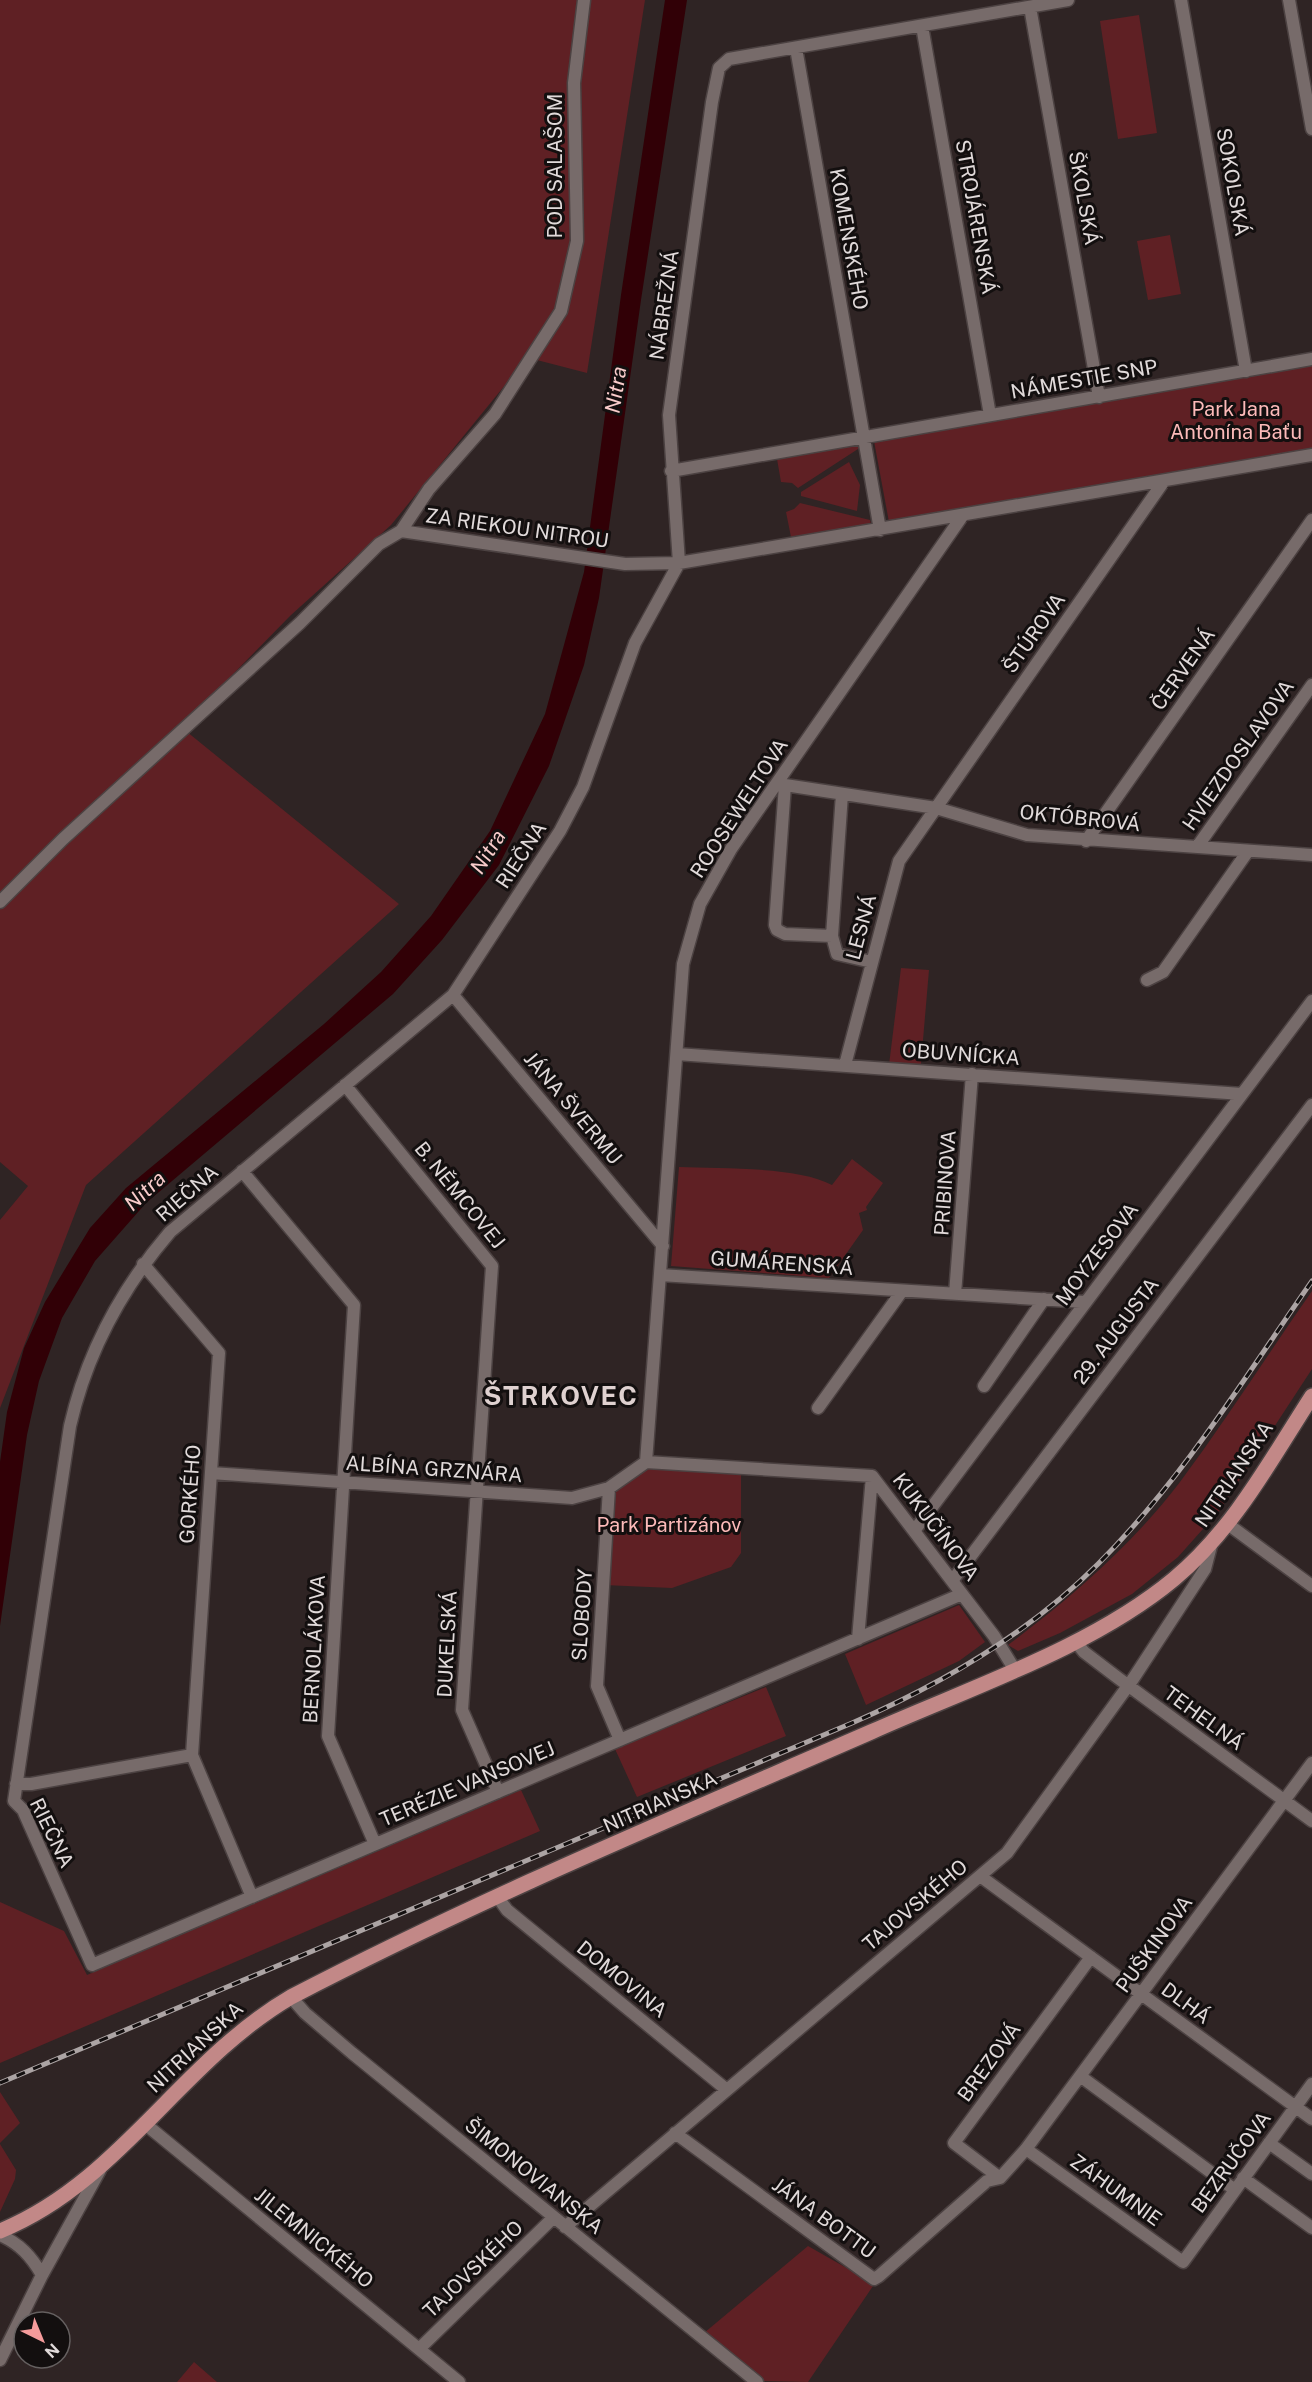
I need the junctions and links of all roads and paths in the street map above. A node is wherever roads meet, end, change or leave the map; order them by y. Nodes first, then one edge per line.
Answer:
1 (584, 0) edge
2 (1068, 0) edge
3 (1181, 0) edge
4 (1289, 0) edge
5 (1030, 7) junction
6 (922, 26) junction
7 (796, 48) junction
8 (1312, 129) edge
9 (1312, 359) edge
10 (1246, 372) junction
11 (1099, 397) junction
12 (990, 415) junction
13 (863, 437) junction
14 (1312, 455) edge
15 (671, 471) junction
16 (1164, 481) junction
17 (963, 515) junction
18 (1312, 520) edge
19 (880, 530) junction
20 (401, 531) junction
21 (679, 563) junction
22 (1312, 685) edge
23 (782, 783) junction
24 (843, 794) junction
25 (936, 808) junction
26 (1086, 841) junction
27 (1197, 848) junction
28 (1248, 851) junction
29 (1310, 852) edge
30 (0, 902) edge
31 (832, 936) junction
32 (872, 962) junction
33 (1147, 980) dead end
34 (453, 995) junction
35 (1312, 1001) edge
36 (677, 1054) junction
37 (845, 1065) junction
38 (972, 1074) junction
39 (345, 1085) junction
40 (1242, 1094) junction
41 (1312, 1105) edge
42 (242, 1171) junction
43 (663, 1246) junction
44 (143, 1264) junction
45 (660, 1275) junction
46 (902, 1291) junction
47 (955, 1294) junction
48 (1044, 1299) junction
49 (1085, 1302) junction
50 (984, 1386) dead end
51 (1312, 1396) edge
52 (818, 1408) dead end
53 (646, 1462) junction
54 (211, 1473) junction
55 (872, 1476) junction
56 (343, 1482) junction
57 (609, 1488) junction
58 (476, 1491) junction
59 (1229, 1525) junction
60 (914, 1531) junction
61 (1211, 1546) junction
62 (952, 1581) junction
63 (1312, 1586) edge
64 (962, 1594) junction
65 (858, 1639) junction
66 (1076, 1642) junction
67 (1015, 1670) junction
68 (1129, 1686) junction
69 (620, 1740) junction
70 (192, 1755) junction
71 (1312, 1763) edge
72 (16, 1784) junction
73 (498, 1792) junction
74 (1284, 1801) junction
75 (1312, 1821) edge
76 (375, 1844) junction
77 (980, 1876) junction
78 (497, 1896) junction
79 (252, 1897) junction
80 (1091, 1957) junction
81 (92, 1965) joint
82 (1141, 1994) junction
83 (291, 1997) junction
84 (1080, 2076) junction
85 (1312, 2084) edge
86 (727, 2090) junction
87 (1295, 2107) junction
88 (1312, 2120) edge
89 (144, 2123) junction
90 (675, 2133) junction
91 (1269, 2143) junction
92 (1026, 2149) junction
93 (102, 2166) junction
94 (1312, 2174) edge
95 (1000, 2178) junction
96 (1244, 2178) junction
97 (1235, 2190) junction
98 (554, 2217) junction
99 (566, 2227) junction
100 (1312, 2228) edge
101 (0, 2233) edge
102 (1183, 2262) joint
103 (42, 2275) junction
104 (419, 2349) junction
105 (0, 2360) edge
106 (459, 2382) edge
107 (757, 2382) edge

1 - 20 street, POD SALAŠOM
2 - 5 street
3 - 10 street, SOKOLSKÁ
4 - 8 street
5 - 6 street
5 - 11 street, ŠKOLSKÁ
6 - 7 street
6 - 12 street, STROJÁRENSKÁ
7 - 13 street, KOMENSKÉHO
7 - 15 street, NÁBREŽNÁ
9 - 10 street, NÁMESTIE SNP
10 - 11 street, NÁMESTIE SNP
11 - 12 street, NÁMESTIE SNP
12 - 13 street, NÁMESTIE SNP
13 - 15 street, NÁMESTIE SNP
13 - 19 street
14 - 16 street
15 - 21 street, NÁBREŽNÁ
16 - 17 street
16 - 25 street, ŠTÚROVA
17 - 19 street
17 - 23 street, ROOSEWELTOVA
18 - 26 street, ČERVENÁ
19 - 21 street
20 - 21 street, ZA RIEKOU NITROU
20 - 30 street
21 - 34 street, RIEČNA
22 - 27 street, HVIEZDOSLAVOVA
23 - 24 street, OKTÓBROVÁ
23 - 31 street
23 - 36 street, ROOSEWELTOVA
24 - 25 street, OKTÓBROVÁ
24 - 31 street
25 - 26 street, OKTÓBROVÁ
25 - 32 street, LESNÁ
26 - 27 street, OKTÓBROVÁ
27 - 28 street, OKTÓBROVÁ
28 - 29 street, OKTÓBROVÁ
28 - 33 street
31 - 32 street
32 - 37 street, LESNÁ
34 - 39 street, RIEČNA
34 - 43 street, JÁNA ŠVERMU
35 - 40 street, MOYZESOVA
36 - 37 street, OBUVNÍCKA
36 - 43 street, ROOSEWELTOVA
37 - 38 street, OBUVNÍCKA
38 - 40 street, OBUVNÍCKA
38 - 47 street, PRIBINOVA
39 - 42 street, RIEČNA
39 - 58 street, B. NĚMCOVEJ
40 - 49 street, MOYZESOVA
41 - 62 street, 29. AUGUSTA
42 - 44 street, RIEČNA
42 - 56 street, BERNOLÁKOVA
43 - 45 street, ROOSEWELTOVA
44 - 54 street, GORKÉHO
44 - 72 street, RIEČNA
45 - 46 street, GUMÁRENSKÁ
45 - 53 street, ROOSEWELTOVA
46 - 47 street, GUMÁRENSKÁ
46 - 52 street
47 - 48 street, GUMÁRENSKÁ
48 - 49 street, GUMÁRENSKÁ
48 - 50 street
49 - 60 street, MOYZESOVA
51 - 59 main road, NITRIANSKA
53 - 55 street, KUKUČÍNOVA
53 - 57 street, ALBÍNA GRZNÁRA
54 - 56 street, ALBÍNA GRZNÁRA
54 - 70 street, GORKÉHO
55 - 60 street, KUKUČÍNOVA
55 - 65 street
56 - 58 street, ALBÍNA GRZNÁRA
56 - 76 street, BERNOLÁKOVA
57 - 58 street, ALBÍNA GRZNÁRA
57 - 69 street, SLOBODY
58 - 73 street, DUKELSKÁ
59 - 61 main road, NITRIANSKA
59 - 63 street
60 - 62 street, KUKUČÍNOVA
61 - 66 main road, NITRIANSKA
61 - 68 street, TAJOVSKÉHO
62 - 64 street, KUKUČÍNOVA
64 - 65 street, TERÉZIE VANSOVEJ
64 - 67 street, KUKUČÍNOVA
65 - 69 street, TERÉZIE VANSOVEJ
66 - 67 main road, NITRIANSKA
66 - 68 street, TEHELNÁ
67 - 78 main road, NITRIANSKA
68 - 74 street, TEHELNÁ
68 - 77 street, TAJOVSKÉHO
69 - 73 street, TERÉZIE VANSOVEJ
70 - 72 street
70 - 79 street, GORKÉHO
71 - 74 street, PUŠKINOVA
72 - 81 street, RIEČNA
73 - 76 street, TERÉZIE VANSOVEJ
74 - 75 street, TEHELNÁ
74 - 82 street, PUŠKINOVA
76 - 79 street, TERÉZIE VANSOVEJ
77 - 80 street, DLHÁ
77 - 86 street, TAJOVSKÉHO
78 - 83 main road, NITRIANSKA
78 - 86 street, DOMOVINA
79 - 81 street, TERÉZIE VANSOVEJ
80 - 82 street, DLHÁ
80 - 95 street, BREZOVÁ
82 - 84 street, PUŠKINOVA
82 - 87 street, DLHÁ
83 - 89 main road, NITRIANSKA
83 - 98 street, ŠIMONOVIANSKA
84 - 92 street, PUŠKINOVA
84 - 97 street
85 - 87 street, BEZRUČOVA
86 - 90 street, TAJOVSKÉHO
87 - 88 street, DLHÁ
87 - 91 street, BEZRUČOVA
89 - 93 main road, NITRIANSKA
89 - 104 street, JILEMNICKÉHO
90 - 95 street, JÁNA BOTTU
90 - 99 street, TAJOVSKÉHO
91 - 94 street
91 - 96 street, BEZRUČOVA
92 - 95 street, JÁNA BOTTU
92 - 102 street, ZÁHUMNIE
93 - 101 main road, NITRIANSKA
93 - 103 street
96 - 97 street, BEZRUČOVA
96 - 100 street
97 - 102 street, BEZRUČOVA
98 - 99 street, ŠIMONOVIANSKA
98 - 104 street, TAJOVSKÉHO
99 - 107 street, ŠIMONOVIANSKA
101 - 103 street
103 - 105 street
104 - 106 street, JILEMNICKÉHO

